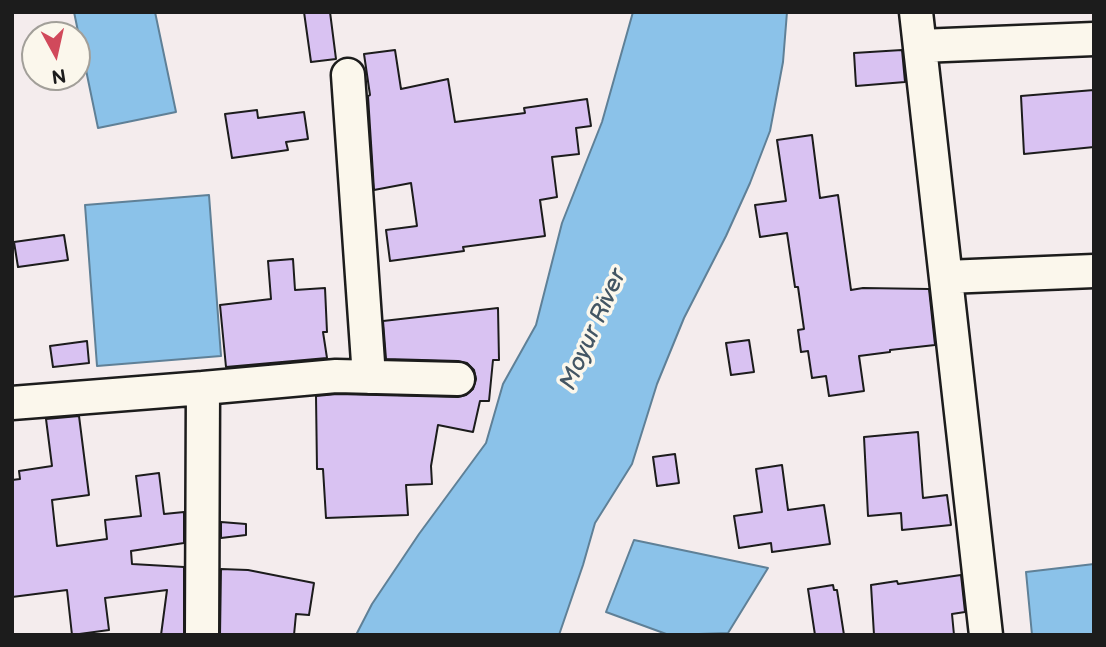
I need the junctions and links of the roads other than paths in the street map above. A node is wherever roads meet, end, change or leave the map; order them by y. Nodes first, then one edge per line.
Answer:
1 (916, 12) edge
2 (1094, 40) edge
3 (920, 46) junction
4 (348, 75) dead end
5 (1094, 271) edge
6 (946, 277) junction
7 (369, 377) junction
8 (458, 379) dead end
9 (203, 388) junction
10 (12, 403) edge
11 (202, 635) edge
12 (986, 635) edge

1 - 3 street
2 - 3 street
3 - 6 street
4 - 7 street
5 - 6 street
6 - 12 street
7 - 8 street
7 - 9 street
9 - 10 street
9 - 11 street

